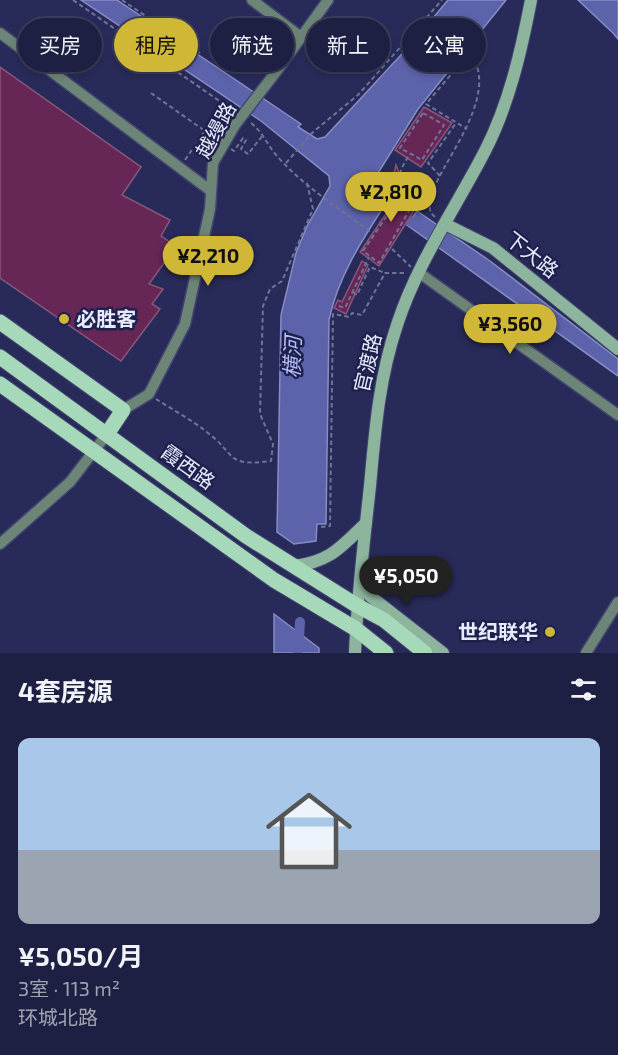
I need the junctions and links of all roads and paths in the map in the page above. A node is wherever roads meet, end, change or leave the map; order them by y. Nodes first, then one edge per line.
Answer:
1 (74, 0) edge
2 (122, 0) edge
3 (252, 0) edge
4 (328, 0) edge
5 (442, 0) edge
6 (531, 0) edge
7 (149, 18) edge
8 (114, 27) edge
9 (0, 33) edge
10 (301, 37) junction
11 (181, 72) edge
12 (151, 93) dead end
13 (224, 103) junction
14 (242, 116) dead end
15 (250, 122) dead end
16 (456, 122) junction
17 (467, 129) junction
18 (206, 131) junction
19 (264, 135) junction
20 (433, 143) junction
21 (224, 144) junction
22 (438, 146) junction
23 (410, 154) junction
24 (286, 164) junction
25 (180, 168) junction
26 (440, 176) junction
27 (307, 183) junction
28 (211, 191) junction
29 (402, 204) junction
30 (445, 224) junction
31 (372, 233) dead end
32 (392, 249) dead end
33 (369, 256) junction
34 (418, 272) junction
35 (385, 273) junction
36 (353, 292) junction
37 (339, 306) dead end
38 (0, 322) edge
39 (618, 349) edge
40 (0, 357) edge
41 (0, 384) edge
42 (149, 394) junction
43 (123, 410) junction
44 (618, 415) edge
45 (107, 434) junction
46 (94, 452) junction
47 (366, 523) junction
48 (321, 527) dead end
49 (0, 544) edge
50 (294, 566) junction
51 (361, 566) junction
52 (618, 602) edge
53 (356, 605) junction
54 (356, 629) junction
55 (355, 653) edge
56 (386, 653) edge
57 (425, 653) edge
58 (443, 653) edge
59 (586, 653) edge

1 - 8 path
2 - 7 path
3 - 10 street
4 - 10 street, 越缦路
5 - 24 path
6 - 30 street, 官渡路
9 - 25 street
10 - 21 street, 越缦路, bridge
11 - 13 path
12 - 18 path
13 - 14 path
13 - 18 path
15 - 19 path
16 - 17 path
16 - 17 path
16 - 22 path
17 - 26 path
18 - 25 path
19 - 21 path
19 - 24 path
20 - 22 path
20 - 23 path
20 - 23 path
21 - 28 street, 越缦路
22 - 26 path
23 - 29 path
24 - 27 path
25 - 28 street
26 - 30 path
27 - 31 path
27 - 42 path
28 - 42 street, 越缦路
29 - 33 path
29 - 33 path
30 - 34 street, 官渡路
30 - 39 street, 下大路
32 - 34 path
33 - 36 path
34 - 35 path
34 - 44 street
34 - 47 street, 官渡路
35 - 36 path
35 - 48 path
36 - 37 path
38 - 43 main road
40 - 45 main road, 霞西路
41 - 46 main road
42 - 43 street
43 - 45 main road
45 - 46 street
45 - 50 main road, 霞西路
46 - 49 street
46 - 54 main road
47 - 50 street
47 - 51 street, 官渡路
50 - 53 main road, 霞西路
51 - 53 street, 官渡路
51 - 58 street
52 - 59 street
53 - 54 street, 官渡路
53 - 57 main road, 霞西路
54 - 55 street, 官渡路
54 - 56 main road

